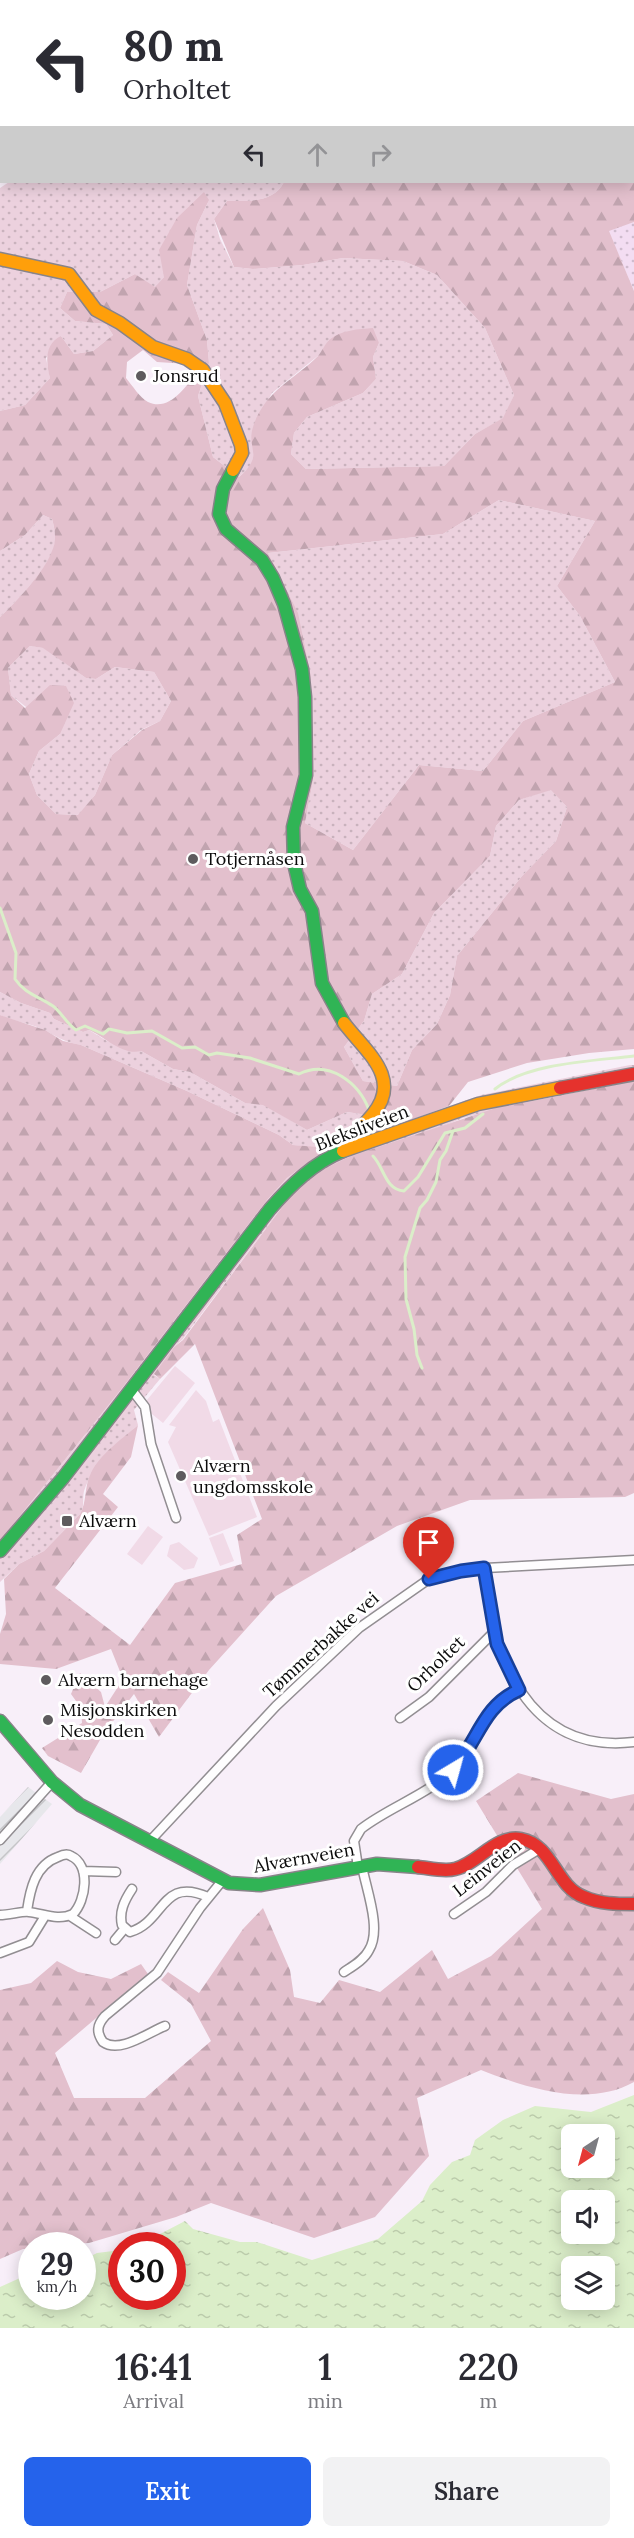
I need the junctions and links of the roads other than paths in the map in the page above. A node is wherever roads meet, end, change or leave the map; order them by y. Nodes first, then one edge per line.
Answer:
1 (0, 258) edge
2 (634, 1074) edge
3 (351, 1148) junction
4 (132, 1390) junction
5 (176, 1518) dead end
6 (0, 1551) edge
7 (634, 1560) edge
8 (484, 1568) junction
9 (494, 1632) junction
10 (519, 1690) junction
11 (400, 1718) dead end
12 (0, 1721) edge
13 (634, 1742) edge
14 (52, 1782) junction
15 (0, 1840) edge
16 (149, 1842) junction
17 (541, 1848) junction
18 (360, 1866) junction
19 (83, 1871) junction
20 (116, 1872) dead end
21 (222, 1881) junction
22 (132, 1889) dead end
23 (208, 1897) junction
24 (634, 1904) edge
25 (27, 1911) junction
26 (454, 1914) dead end
27 (0, 1915) edge
28 (45, 1916) junction
29 (70, 1916) junction
30 (125, 1928) junction
31 (96, 1933) dead end
32 (115, 1940) dead end
33 (0, 1953) edge
34 (344, 1972) dead end
35 (165, 2026) dead end

1 - 3 main road
2 - 3 main road, Bleksliveien
3 - 4 main road, Bleksliveien
4 - 5 street
4 - 6 main road, Bleksliveien
7 - 8 street, Tømmerbakke vei
8 - 9 street
8 - 16 street, Tømmerbakke vei
9 - 10 street
9 - 11 street, Orholtet
10 - 13 street
10 - 18 street
12 - 14 main road, Alværnveien
14 - 15 street
14 - 16 main road, Alværnveien
16 - 21 main road, Alværnveien
17 - 18 main road, Alværnveien
17 - 24 main road
17 - 26 street, Leinveien
18 - 21 main road, Alværnveien
18 - 34 street
19 - 20 street
19 - 25 street
19 - 29 street
21 - 23 street
22 - 30 street
23 - 30 street
23 - 35 street
25 - 27 street
25 - 28 street
28 - 29 street
28 - 33 street
29 - 31 street
30 - 32 street

